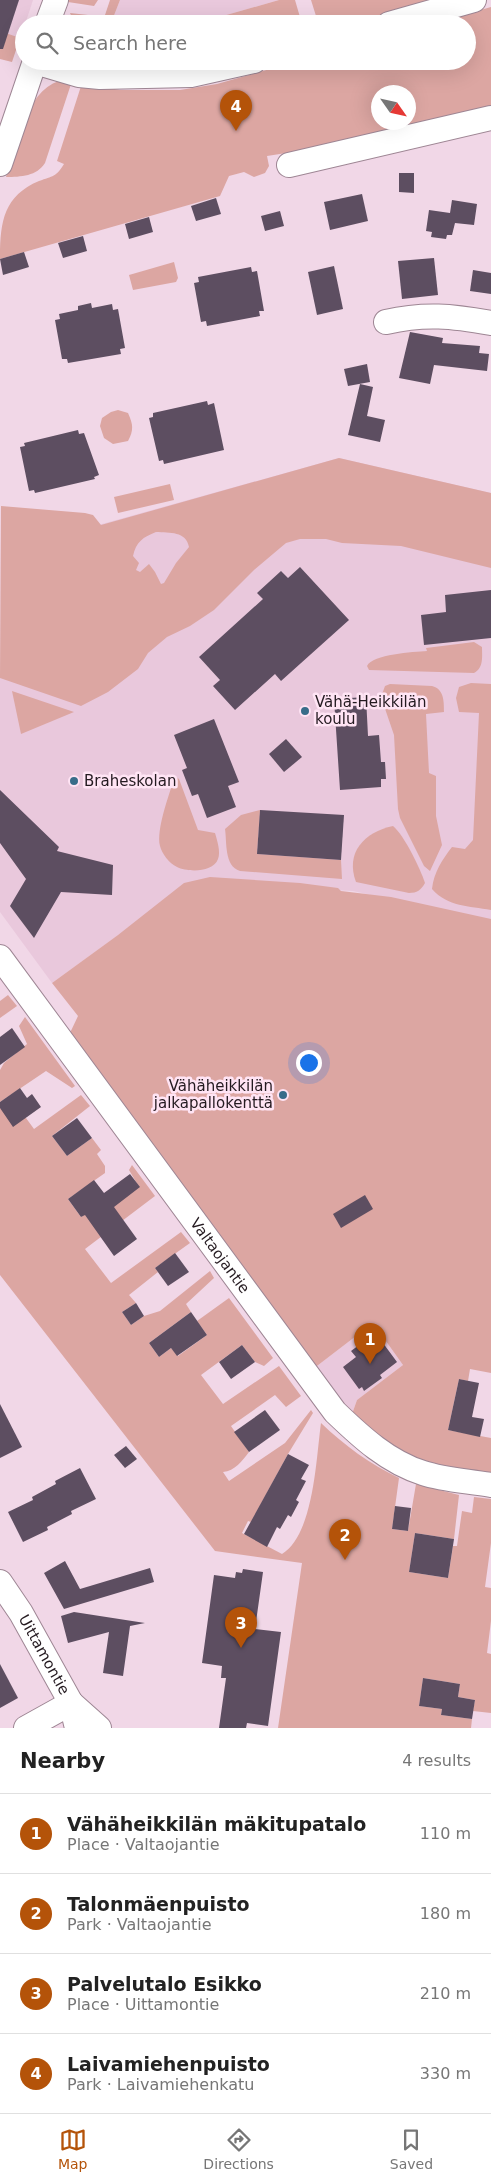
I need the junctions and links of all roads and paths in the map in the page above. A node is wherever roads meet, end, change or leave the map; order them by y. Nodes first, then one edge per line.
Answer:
1 (56, 0) edge
2 (474, 0) edge
3 (51, 15) edge
4 (422, 15) edge
5 (32, 70) edge
6 (65, 70) edge
7 (145, 70) edge
8 (214, 70) edge
9 (155, 74) junction
10 (491, 118) edge
11 (0, 164) edge
12 (289, 165) dead end
13 (386, 322) dead end
14 (491, 324) edge
15 (0, 956) edge
16 (491, 1484) edge
17 (0, 1582) edge
18 (71, 1703) junction
19 (26, 1728) edge
20 (82, 1728) edge

1 - 3 street
2 - 4 street
5 - 11 street
6 - 9 street
7 - 9 street
8 - 9 street
10 - 12 street
13 - 14 street
15 - 16 street, Valtaojantie
17 - 18 street, Uittamontie
18 - 19 street
18 - 20 street, Uittamontie

